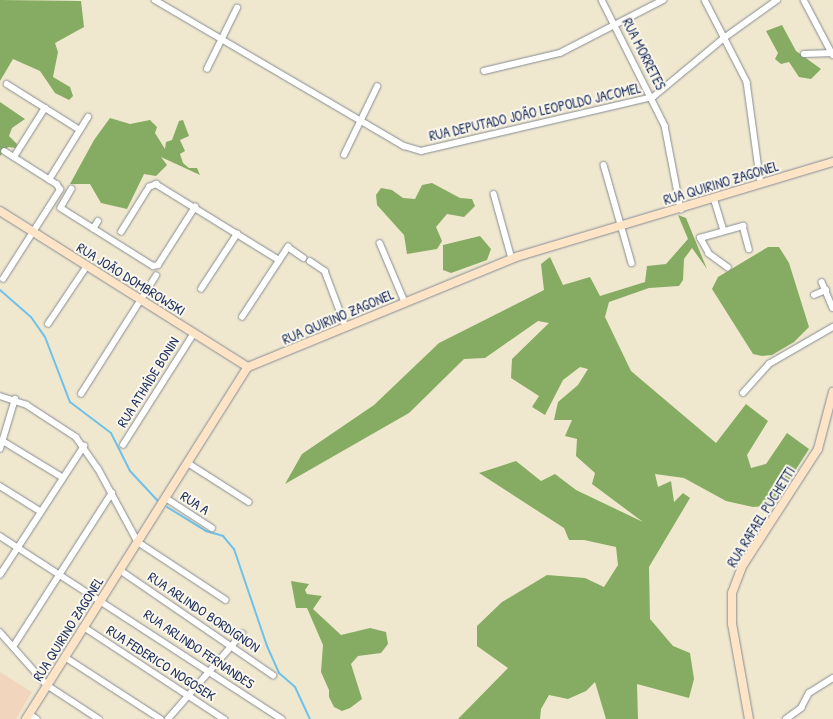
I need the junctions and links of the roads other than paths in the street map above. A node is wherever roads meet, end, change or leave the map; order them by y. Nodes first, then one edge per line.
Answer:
1 (155, 0) edge
2 (602, 0) edge
3 (663, 0) edge
4 (705, 0) edge
5 (777, 0) edge
6 (804, 0) edge
7 (237, 8) dead end
8 (615, 25) junction
9 (724, 38) junction
10 (222, 39) junction
11 (804, 54) dead end
12 (833, 54) edge
13 (207, 69) dead end
14 (484, 71) dead end
15 (7, 84) dead end
16 (377, 87) dead end
17 (652, 97) junction
18 (45, 108) junction
19 (88, 117) dead end
20 (361, 120) junction
21 (80, 130) junction
22 (5, 152) dead end
23 (344, 155) dead end
24 (14, 157) junction
25 (833, 162) edge
26 (604, 165) dead end
27 (49, 180) junction
28 (762, 184) junction
29 (72, 189) dead end
30 (494, 194) dead end
31 (714, 198) junction
32 (195, 207) junction
33 (681, 208) junction
34 (0, 211) edge
35 (98, 222) dead end
36 (621, 225) junction
37 (94, 229) junction
38 (724, 231) junction
39 (32, 232) junction
40 (121, 232) dead end
41 (237, 234) junction
42 (380, 243) dead end
43 (749, 249) dead end
44 (512, 258) junction
45 (279, 260) junction
46 (632, 263) dead end
47 (87, 266) junction
48 (728, 268) dead end
49 (156, 276) dead end
50 (3, 279) dead end
51 (822, 282) dead end
52 (201, 289) dead end
53 (826, 290) junction
54 (814, 295) dead end
55 (141, 300) junction
56 (405, 302) junction
57 (833, 308) edge
58 (242, 317) dead end
59 (48, 324) dead end
60 (346, 327) junction
61 (833, 327) edge
62 (194, 333) junction
63 (248, 367) junction
64 (833, 392) edge
65 (743, 393) dead end
66 (81, 394) dead end
67 (0, 396) edge
68 (15, 399) junction
69 (3, 441) junction
70 (123, 445) dead end
71 (84, 446) junction
72 (0, 449) edge
73 (188, 463) junction
74 (62, 477) junction
75 (0, 486) edge
76 (112, 493) junction
77 (166, 498) junction
78 (250, 502) dead end
79 (40, 511) junction
80 (212, 528) dead end
81 (0, 536) edge
82 (138, 542) junction
83 (18, 547) junction
84 (120, 570) junction
85 (60, 573) junction
86 (0, 575) edge
87 (102, 599) junction
88 (226, 600) dead end
89 (84, 627) junction
90 (0, 632) edge
91 (242, 634) dead end
92 (233, 645) junction
93 (13, 647) junction
94 (65, 657) junction
95 (210, 671) junction
96 (273, 675) dead end
97 (833, 678) edge
98 (47, 686) junction
99 (189, 696) junction
100 (28, 716) edge
101 (37, 719) edge
102 (99, 719) edge
103 (161, 719) edge
104 (168, 719) edge
105 (224, 719) edge
106 (282, 719) edge
107 (749, 719) edge
108 (786, 719) edge

1 - 10 street, RUA DEPUTADO JOÃO LEOPOLDO JACOMEL
2 - 8 street, RUA MORRETES
3 - 8 street
4 - 9 street
5 - 9 street, RUA DEPUTADO JOÃO LEOPOLDO JACOMEL
6 - 12 street
7 - 10 street
8 - 14 street
8 - 17 street, RUA MORRETES
9 - 17 street, RUA DEPUTADO JOÃO LEOPOLDO JACOMEL
9 - 28 street
10 - 13 street
10 - 20 street, RUA DEPUTADO JOÃO LEOPOLDO JACOMEL
11 - 12 street
15 - 18 street
16 - 20 street
17 - 20 street, RUA DEPUTADO JOÃO LEOPOLDO JACOMEL
17 - 33 street, RUA MORRETES
18 - 21 street
18 - 24 street
19 - 21 street
20 - 23 street
21 - 27 street
22 - 24 street
24 - 27 street
25 - 28 street, RUA QUIRINO ZAGONEL
26 - 36 street
27 - 39 street
28 - 31 street, RUA QUIRINO ZAGONEL
29 - 37 street
30 - 44 street
31 - 33 street, RUA QUIRINO ZAGONEL
31 - 38 street
32 - 37 street
32 - 40 street
32 - 41 street
33 - 36 street, RUA QUIRINO ZAGONEL
34 - 39 street, RUA JOÃO DOMBROWSKI
35 - 37 street
36 - 44 street, RUA QUIRINO ZAGONEL
36 - 46 street
38 - 43 street
38 - 48 street
39 - 47 street, RUA JOÃO DOMBROWSKI
39 - 50 street
41 - 45 street
41 - 52 street
42 - 56 street
44 - 56 street, RUA QUIRINO ZAGONEL
45 - 58 street
45 - 60 street
47 - 55 street, RUA JOÃO DOMBROWSKI
47 - 59 street
49 - 55 street
51 - 53 street
53 - 54 street
53 - 57 street
55 - 62 street, RUA JOÃO DOMBROWSKI
55 - 66 street
56 - 60 street, RUA QUIRINO ZAGONEL
60 - 63 street, RUA QUIRINO ZAGONEL
61 - 65 street
62 - 63 street, RUA JOÃO DOMBROWSKI
62 - 70 street, RUA ATHAÍDE BONIN
63 - 73 street, RUA QUIRINO ZAGONEL
64 - 107 street, RUA RAFAEL PUCHETTI
67 - 68 street
68 - 69 street
68 - 71 street
69 - 72 street
69 - 74 street
71 - 74 street
71 - 76 street
73 - 77 street, RUA QUIRINO ZAGONEL
73 - 78 street
74 - 79 street
75 - 79 street
76 - 82 street
76 - 85 street
77 - 80 street, RUA A
77 - 82 street, RUA QUIRINO ZAGONEL
79 - 83 street
81 - 83 street, RUA ARLINDO FERNANDES
82 - 84 street, RUA QUIRINO ZAGONEL
82 - 88 street
83 - 85 street, RUA ARLINDO FERNANDES
83 - 86 street
84 - 87 street, RUA QUIRINO ZAGONEL
84 - 92 street, RUA ARLINDO BORDIGNON
85 - 87 street, RUA ARLINDO FERNANDES
85 - 93 street
87 - 89 street, RUA QUIRINO ZAGONEL
87 - 95 street, RUA ARLINDO FERNANDES
89 - 94 street, RUA QUIRINO ZAGONEL
89 - 99 street, RUA FEDERICO NOGOSEK
90 - 93 street
91 - 92 street
92 - 95 street
92 - 96 street, RUA ARLINDO BORDIGNON
93 - 98 street
94 - 98 street, RUA QUIRINO ZAGONEL
94 - 103 street
95 - 99 street
95 - 106 street, RUA ARLINDO FERNANDES
97 - 108 street
98 - 100 street, RUA QUIRINO ZAGONEL
98 - 102 street
99 - 104 street
99 - 105 street, RUA FEDERICO NOGOSEK
100 - 101 street

